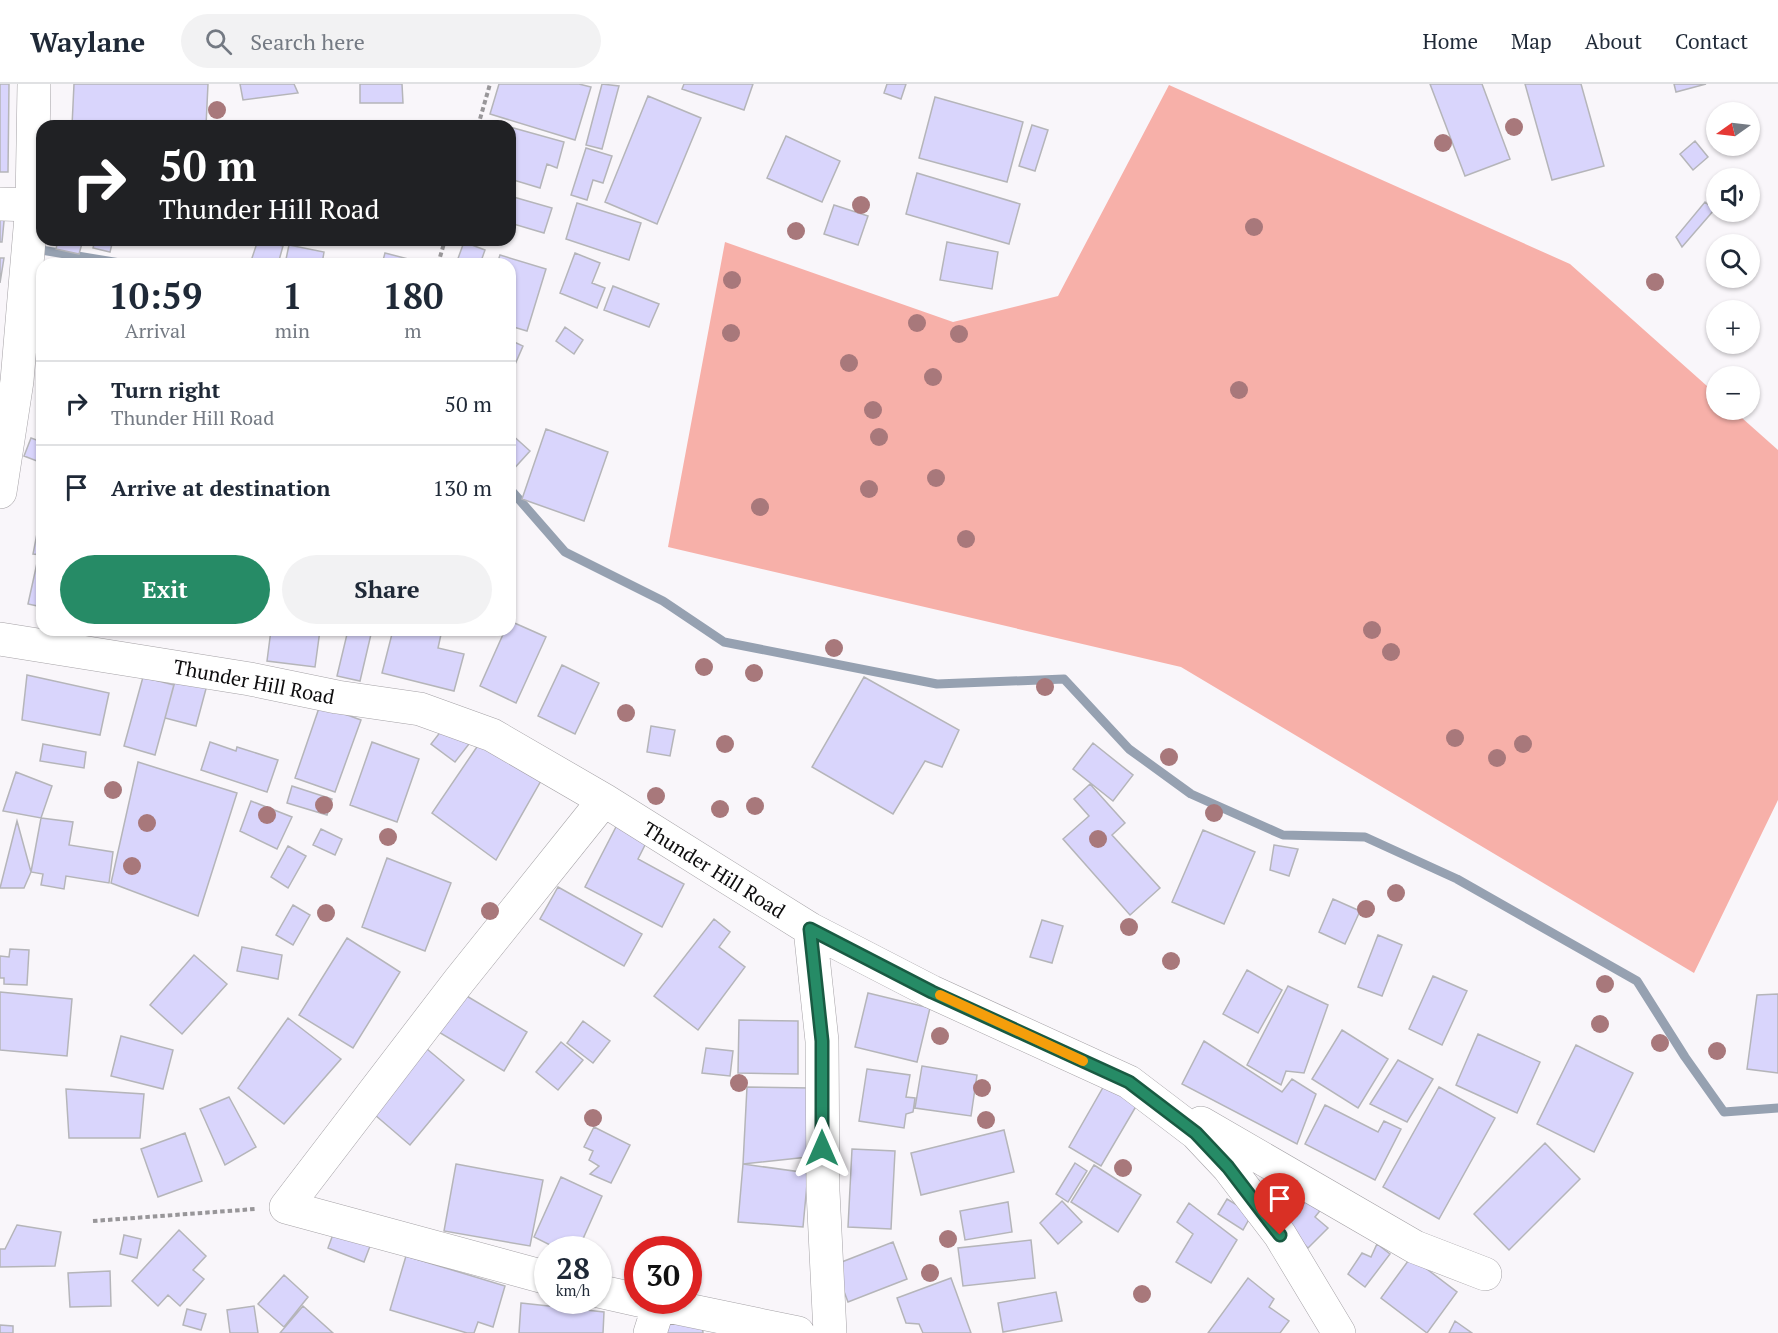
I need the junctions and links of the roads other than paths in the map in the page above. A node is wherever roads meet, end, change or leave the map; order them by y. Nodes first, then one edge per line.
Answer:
1 (34, 84) edge
2 (35, 187) edge
3 (0, 204) edge
4 (0, 492) edge
5 (0, 639) edge
6 (604, 800) junction
7 (810, 929) junction
8 (1129, 1082) junction
9 (534, 1274) edge
10 (1485, 1274) dead end
11 (672, 1314) edge
12 (798, 1333) edge
13 (830, 1333) edge
14 (1339, 1333) edge

1 - 2 street
2 - 3 street
2 - 4 street
5 - 6 street, Thunder Hill Road
6 - 7 street, Thunder Hill Road
6 - 9 street
7 - 8 street, Thunder Hill Road
7 - 13 street
8 - 10 street
8 - 14 street, Thunder Hill Road
11 - 12 street

